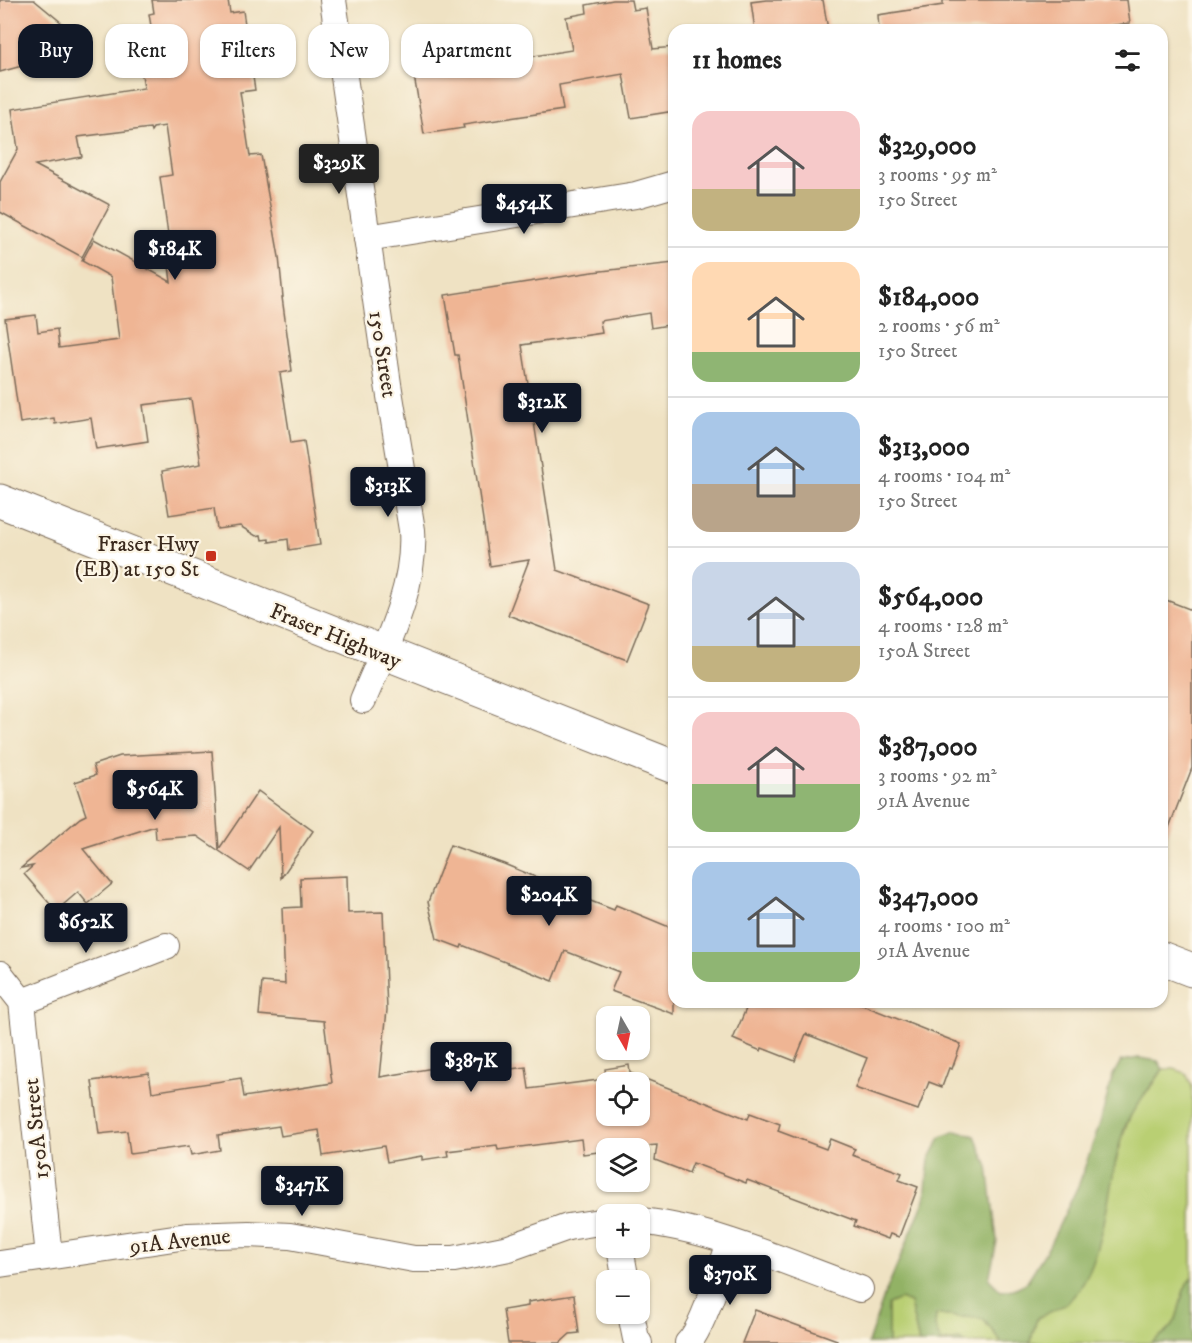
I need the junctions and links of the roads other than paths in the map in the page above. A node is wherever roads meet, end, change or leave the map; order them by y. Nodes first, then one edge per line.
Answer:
1 (333, 0) edge
2 (668, 186) edge
3 (367, 238) junction
4 (0, 501) edge
5 (383, 653) junction
6 (363, 700) dead end
7 (668, 765) edge
8 (166, 946) dead end
9 (1168, 961) edge
10 (1192, 970) edge
11 (0, 974) edge
12 (22, 1002) junction
13 (650, 1222) edge
14 (596, 1223) edge
15 (730, 1242) junction
16 (49, 1256) junction
17 (0, 1264) edge
18 (860, 1289) dead end
19 (633, 1324) edge
20 (639, 1343) edge
21 (688, 1343) edge

1 - 3 street, 150 Street
2 - 3 street
3 - 5 street, 150 Street
4 - 5 main road, Fraser Highway
5 - 6 street, 150 Street
5 - 7 main road, Fraser Highway
8 - 12 street
9 - 10 main road
11 - 12 street
12 - 16 street, 150A Street
13 - 15 street
14 - 16 street, 91A Avenue
15 - 18 street
15 - 21 street
16 - 17 street, 91A Avenue
19 - 20 street

